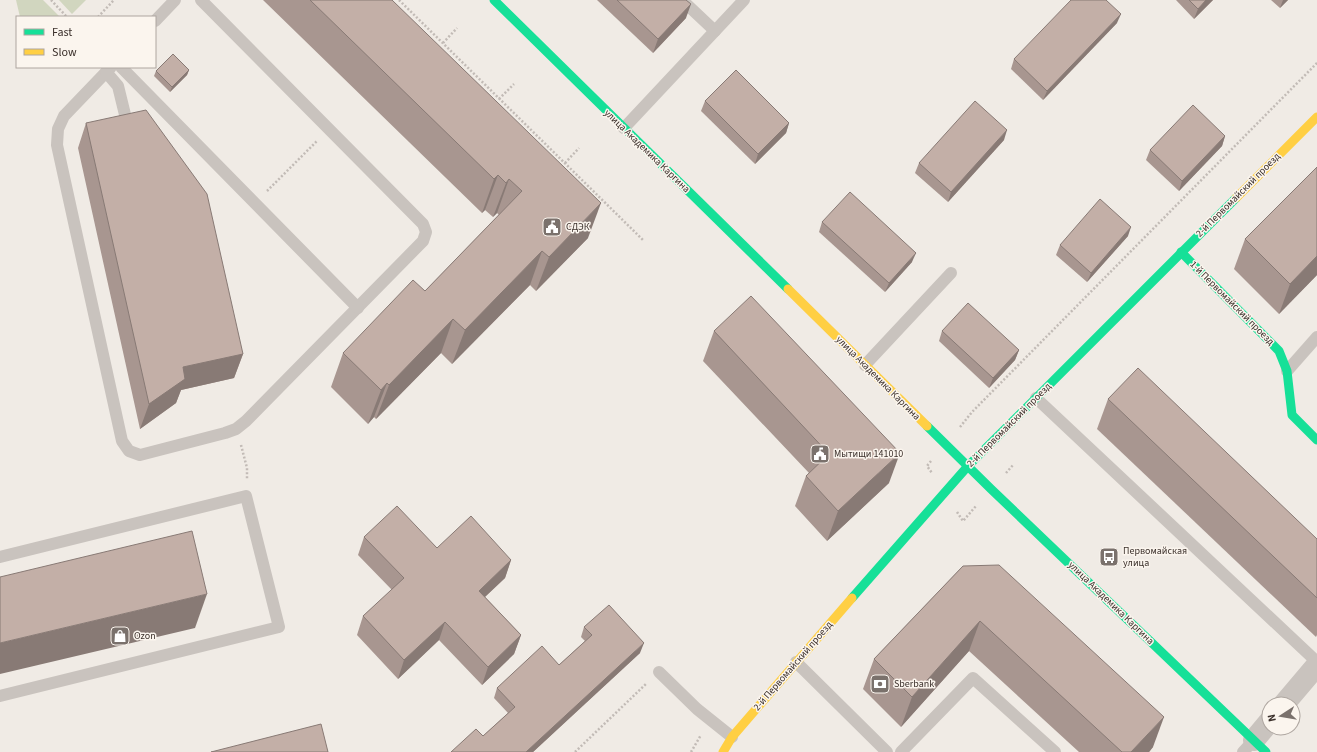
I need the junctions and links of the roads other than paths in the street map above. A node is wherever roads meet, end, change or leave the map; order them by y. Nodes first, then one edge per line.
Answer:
1 (175, 0) edge
2 (201, 0) edge
3 (494, 0) edge
4 (682, 0) edge
5 (744, 0) edge
6 (156, 20) edge
7 (715, 31) junction
8 (122, 68) edge
9 (109, 69) edge
10 (1317, 117) edge
11 (624, 128) junction
12 (130, 136) edge
13 (1181, 252) junction
14 (951, 273) dead end
15 (358, 308) junction
16 (1317, 337) edge
17 (865, 365) junction
18 (1287, 371) junction
19 (1036, 398) junction
20 (1317, 440) edge
21 (968, 466) junction
22 (0, 557) edge
23 (796, 662) junction
24 (1317, 662) edge
25 (1317, 666) edge
26 (659, 672) road end
27 (0, 696) edge
28 (1291, 696) edge
29 (1261, 736) edge
30 (732, 738) junction
31 (1255, 748) edge
32 (723, 752) edge
33 (887, 752) edge
34 (901, 752) edge
35 (1055, 752) edge

1 - 6 lane
2 - 15 lane
3 - 11 street, улица Академика Каргина
4 - 7 lane
5 - 7 lane
7 - 11 lane
8 - 15 lane
9 - 12 lane
9 - 15 lane
10 - 13 street, 2-й Первомайский проезд
11 - 17 street, улица Академика Каргина
13 - 18 street, 1-й Первомайский проезд
13 - 19 street, 2-й Первомайский проезд
14 - 17 lane
16 - 18 lane
17 - 21 street, улица Академика Каргина
18 - 20 street, 1-й Первомайский проезд
19 - 21 street, 2-й Первомайский проезд
19 - 24 lane
21 - 23 street, 2-й Первомайский проезд
21 - 31 street, улица Академика Каргина
22 - 27 lane
23 - 30 street, 2-й Первомайский проезд
23 - 33 lane
25 - 28 street
26 - 30 lane
29 - 31 street
30 - 32 street, 2-й Первомайский проезд
34 - 35 lane

